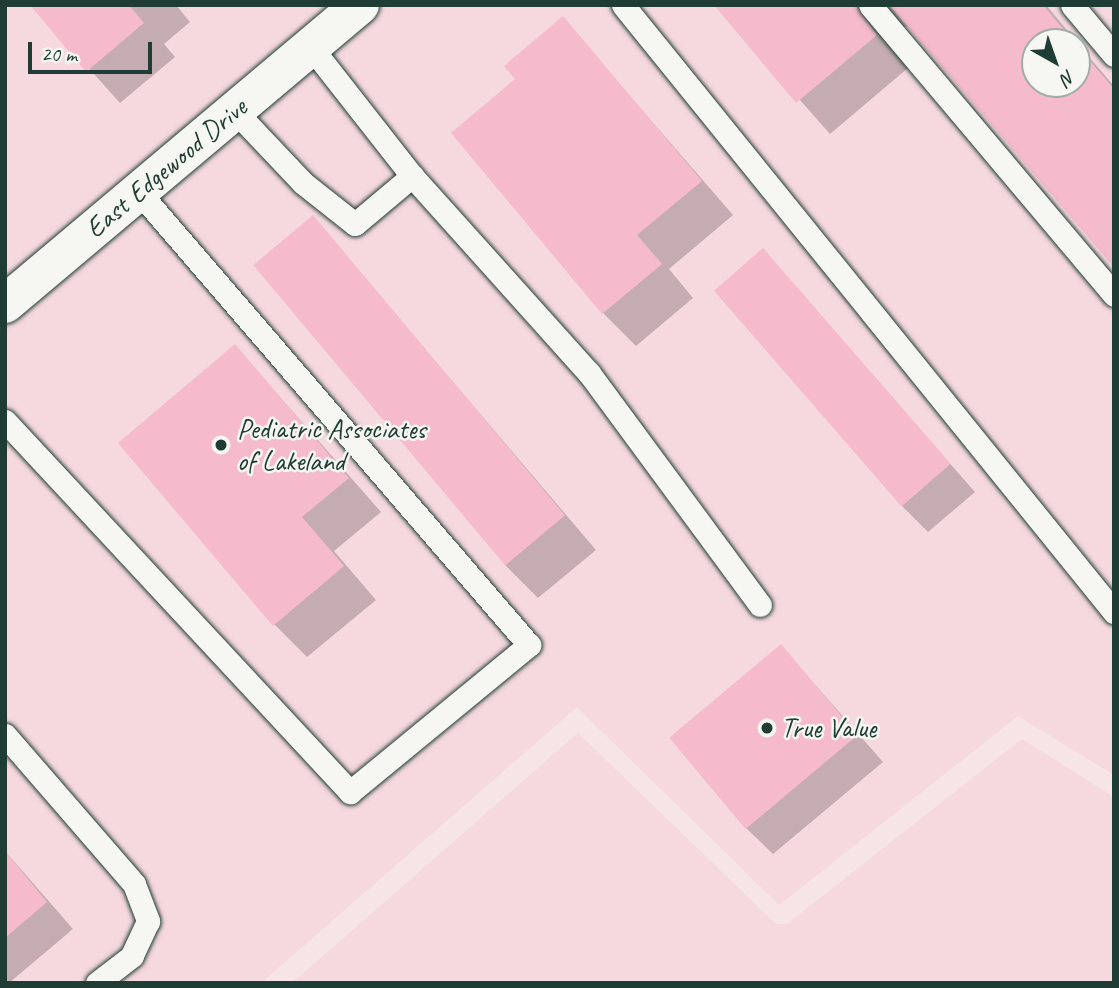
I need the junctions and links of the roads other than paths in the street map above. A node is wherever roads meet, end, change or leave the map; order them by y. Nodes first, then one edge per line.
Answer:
1 (360, 5) edge
2 (623, 5) edge
3 (870, 5) edge
4 (1072, 5) edge
5 (310, 46) junction
6 (1114, 55) edge
7 (234, 110) junction
8 (412, 176) junction
9 (138, 191) junction
10 (1114, 295) edge
11 (5, 304) edge
12 (5, 421) edge
13 (760, 605) dead end
14 (1114, 612) edge
15 (10, 750) edge
16 (97, 983) edge

1 - 5 main road, East Edgewood Drive
2 - 14 lane
3 - 10 lane
4 - 6 lane
5 - 7 main road, East Edgewood Drive
5 - 8 lane
7 - 8 lane
7 - 9 main road, East Edgewood Drive
8 - 13 lane
9 - 11 main road, East Edgewood Drive
9 - 12 lane
15 - 16 lane

